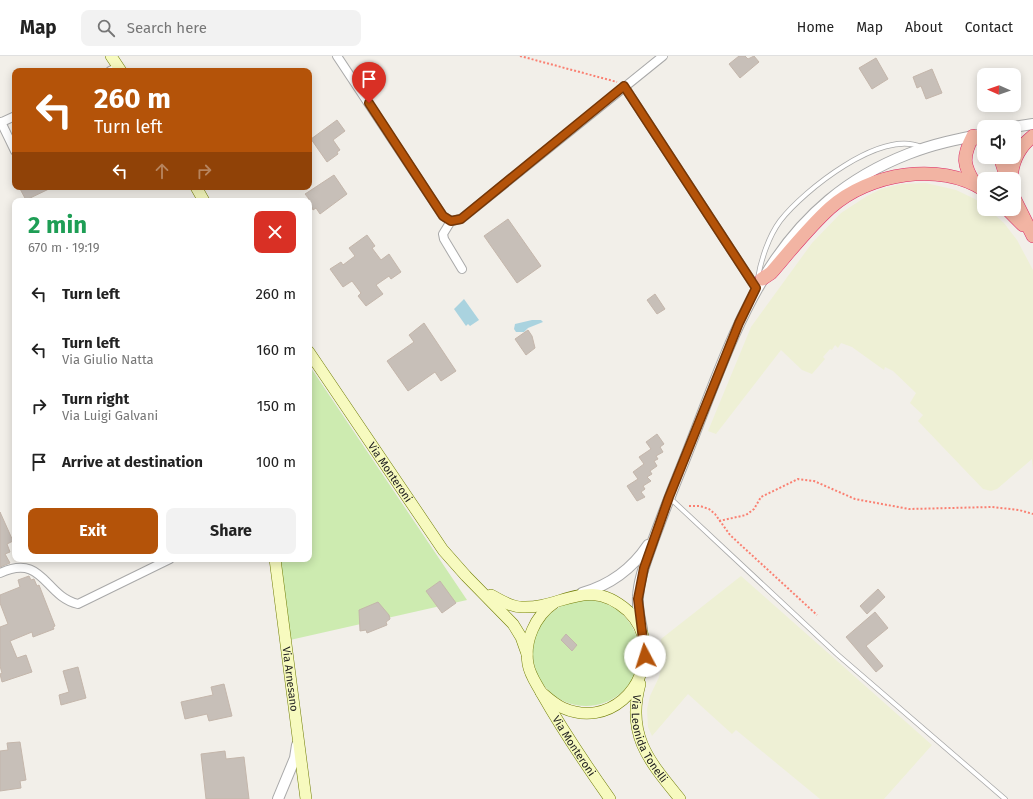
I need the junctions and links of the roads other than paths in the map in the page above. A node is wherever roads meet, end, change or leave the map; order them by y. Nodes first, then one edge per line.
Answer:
1 (110, 56) edge
2 (337, 56) edge
3 (662, 56) edge
4 (115, 68) edge
5 (624, 86) junction
6 (12, 117) edge
7 (1, 122) edge
8 (1033, 124) edge
9 (1021, 126) edge
10 (1033, 136) edge
11 (977, 138) edge
12 (977, 140) edge
13 (12, 145) edge
14 (924, 148) junction
15 (1012, 172) edge
16 (977, 183) edge
17 (977, 186) edge
18 (1021, 212) edge
19 (1014, 216) edge
20 (451, 221) junction
21 (1033, 237) edge
22 (462, 269) dead end
23 (759, 283) junction
24 (312, 356) edge
25 (669, 497) junction
26 (659, 526) junction
27 (164, 562) edge
28 (274, 562) edge
29 (0, 573) edge
30 (478, 589) junction
31 (580, 594) junction
32 (558, 601) junction
33 (644, 641) junction
34 (527, 654) junction
35 (642, 673) junction
36 (541, 692) junction
37 (298, 739) junction
38 (278, 799) edge
39 (306, 799) edge
40 (610, 799) edge
41 (680, 799) edge
42 (1005, 799) edge

1 - 4 main road
2 - 20 street
3 - 5 street
5 - 20 street
5 - 23 street
6 - 7 street
7 - 13 street
8 - 9 street
10 - 15 highway
11 - 14 street
12 - 16 highway
14 - 23 street
14 - 23 lane
17 - 23 highway
18 - 21 highway
19 - 21 highway
20 - 22 street
23 - 25 street
24 - 30 main road, Via Monteroni
25 - 26 street
25 - 42 lane
26 - 31 street
26 - 33 street
27 - 29 street
28 - 37 main road, Via Arnesano
30 - 32 main road, Via Monteroni
30 - 34 main road, Via Monteroni
31 - 32 main road, Via Monteroni
31 - 33 main road, Via Monteroni
32 - 34 main road, Via Monteroni
33 - 35 main road, Via Monteroni
34 - 36 main road, Via Monteroni
35 - 36 main road, Via Monteroni
35 - 41 main road, Via Leonida Tonelli
36 - 40 main road, Via Monteroni
37 - 38 street
37 - 39 main road, Via Arnesano

